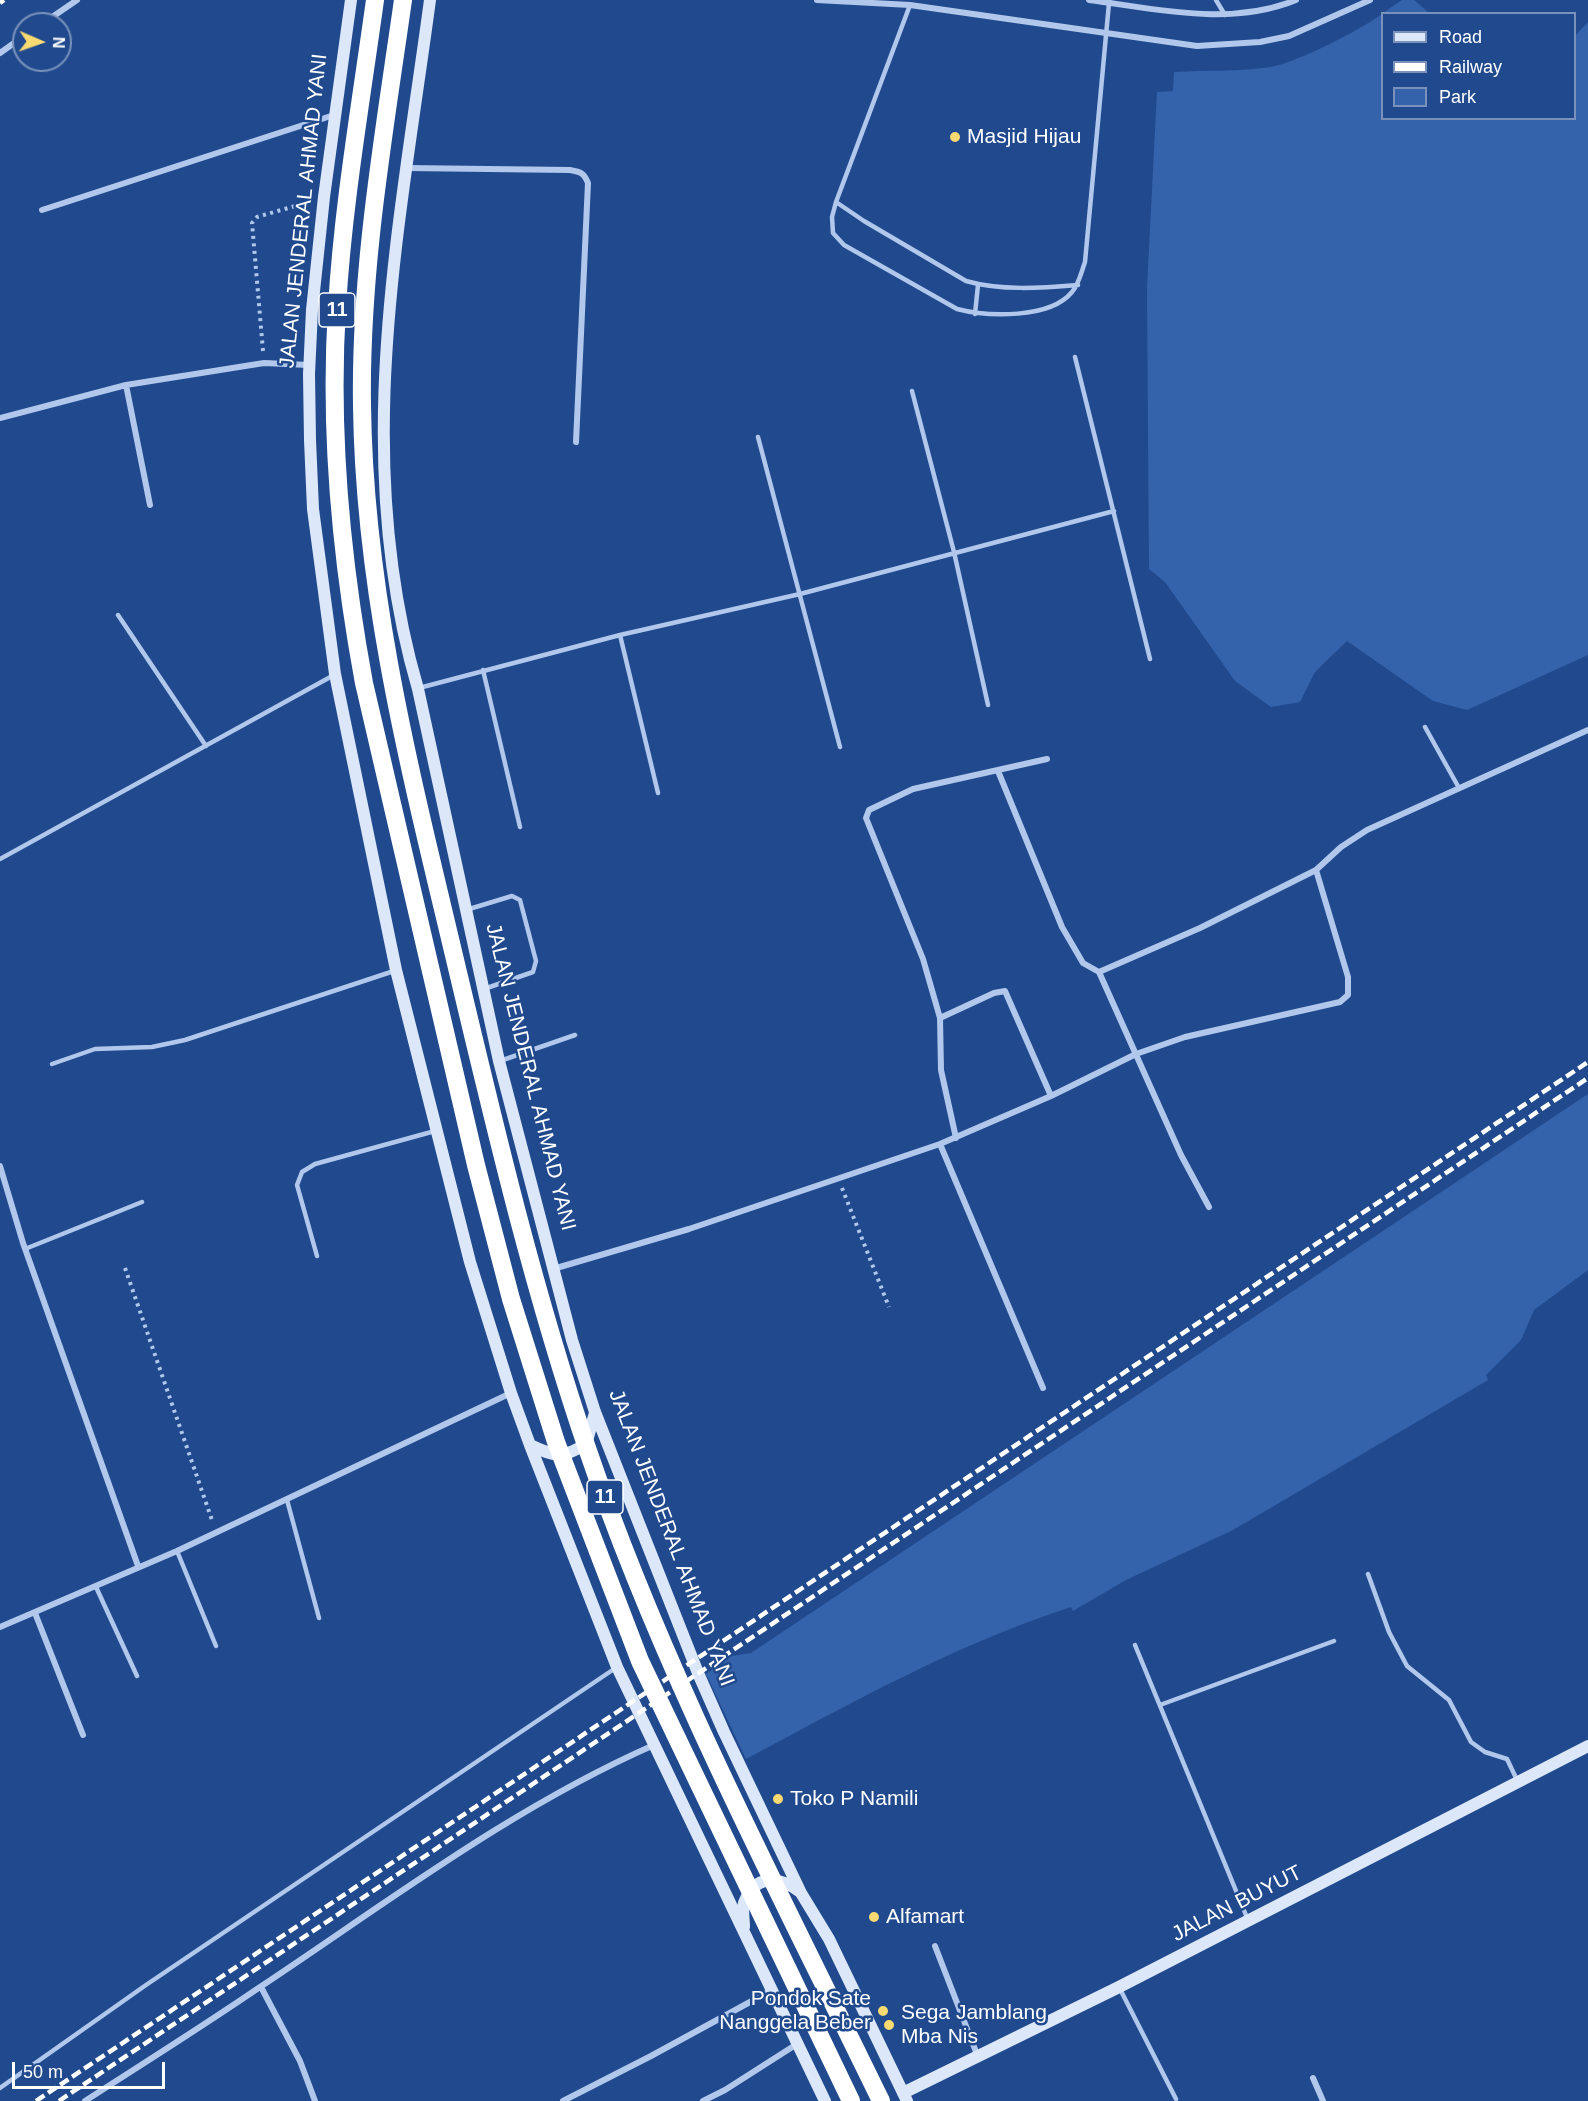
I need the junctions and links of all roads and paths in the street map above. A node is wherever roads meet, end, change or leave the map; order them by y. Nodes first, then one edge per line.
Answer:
1 (77, 0) edge
2 (351, 0) edge
3 (375, 0) edge
4 (403, 0) edge
5 (430, 0) edge
6 (817, 0) edge
7 (1089, 0) edge
8 (1216, 0) edge
9 (1296, 0) edge
10 (1370, 0) edge
11 (1109, 3) junction
12 (910, 5) junction
13 (60, 12) edge
14 (1225, 15) junction
15 (1106, 33) junction
16 (334, 115) junction
17 (406, 168) junction
18 (324, 197) junction
19 (836, 202) junction
20 (42, 210) dead end
21 (978, 285) junction
22 (1078, 285) junction
23 (975, 314) junction
24 (1074, 357) dead end
25 (264, 363) junction
26 (309, 365) junction
27 (126, 385) junction
28 (912, 391) dead end
29 (0, 418) edge
30 (758, 437) dead end
31 (576, 442) dead end
32 (150, 505) dead end
33 (1114, 511) junction
34 (954, 552) junction
35 (800, 594) junction
36 (118, 615) dead end
37 (620, 636) junction
38 (1150, 659) dead end
39 (483, 670) junction
40 (335, 674) junction
41 (391, 678) junction
42 (364, 683) junction
43 (422, 688) junction
44 (988, 705) dead end
45 (1425, 727) dead end
46 (1588, 730) edge
47 (206, 746) junction
48 (840, 747) dead end
49 (1047, 759) dead end
50 (998, 771) junction
51 (1459, 788) junction
52 (658, 793) dead end
53 (520, 827) dead end
54 (0, 859) edge
55 (1316, 870) junction
56 (466, 910) junction
57 (396, 970) junction
58 (1099, 972) junction
59 (484, 989) junction
60 (940, 1018) junction
61 (574, 1035) dead end
62 (1136, 1054) junction
63 (499, 1061) junction
64 (52, 1064) dead end
65 (1051, 1096) junction
66 (438, 1130) junction
67 (956, 1138) junction
68 (940, 1144) junction
69 (0, 1166) edge
70 (838, 1179) junction
71 (142, 1202) dead end
72 (1209, 1207) dead end
73 (25, 1249) junction
74 (317, 1256) dead end
75 (125, 1268) dead end
76 (553, 1269) junction
77 (889, 1307) dead end
78 (1043, 1388) dead end
79 (511, 1393) junction
80 (595, 1412) junction
81 (530, 1445) junction
82 (287, 1500) junction
83 (216, 1533) junction
84 (177, 1551) junction
85 (138, 1566) junction
86 (1368, 1574) dead end
87 (96, 1587) junction
88 (35, 1613) junction
89 (319, 1618) dead end
90 (0, 1627) edge
91 (1334, 1641) dead end
92 (216, 1646) dead end
93 (1135, 1646) dead end
94 (617, 1667) junction
95 (137, 1677) dead end
96 (1160, 1705) junction
97 (83, 1735) dead end
98 (654, 1746) junction
99 (1588, 1746) edge
100 (1518, 1782) junction
101 (801, 1893) junction
102 (1248, 1920) junction
103 (744, 1932) junction
104 (935, 1947) dead end
105 (773, 1986) junction
106 (261, 1987) junction
107 (1119, 1987) junction
108 (799, 2040) junction
109 (978, 2057) junction
110 (1313, 2078) dead end
111 (0, 2088) edge
112 (905, 2097) edge
113 (1176, 2099) dead end
114 (85, 2101) edge
115 (315, 2101) edge
116 (563, 2101) edge
117 (703, 2101) edge
118 (825, 2101) edge
119 (851, 2101) edge
120 (881, 2101) edge
121 (1323, 2101) edge

1 - 13 street
2 - 16 street, JALAN JENDERAL AHMAD YANI
3 - 42 highway, JALAN JENDERAL AHMAD YANI / 11
4 - 41 highway, JALAN JENDERAL AHMAD YANI / 11
5 - 17 street, JALAN JENDERAL AHMAD YANI
6 - 12 street
7 - 11 street
8 - 14 lane
9 - 14 street
10 - 15 street
11 - 14 street
11 - 15 lane
12 - 15 street
12 - 19 lane
15 - 22 lane
16 - 18 street, JALAN JENDERAL AHMAD YANI
16 - 20 street
17 - 31 street
17 - 43 street, JALAN JENDERAL AHMAD YANI
18 - 25 path
18 - 26 street, JALAN JENDERAL AHMAD YANI
19 - 21 lane
19 - 23 lane
21 - 22 lane
21 - 23 lane
22 - 23 lane
24 - 33 lane
25 - 26 street
25 - 27 street
26 - 40 street, JALAN JENDERAL AHMAD YANI
27 - 29 street
27 - 32 street
28 - 34 lane
30 - 35 lane
33 - 34 lane
33 - 38 lane
34 - 35 lane
34 - 44 lane
35 - 37 lane
35 - 48 lane
36 - 47 lane
37 - 39 lane
37 - 52 lane
39 - 43 lane
39 - 53 lane
40 - 47 lane
40 - 57 street, JALAN JENDERAL AHMAD YANI
41 - 42 highway
41 - 120 highway, JALAN JENDERAL AHMAD YANI / 11
42 - 119 highway, JALAN JENDERAL AHMAD YANI / 11
43 - 56 street, JALAN JENDERAL AHMAD YANI
45 - 51 lane
46 - 51 street
47 - 54 lane
49 - 50 street
50 - 58 street
50 - 60 street
51 - 55 street
55 - 58 street
55 - 62 street
56 - 59 street, JALAN JENDERAL AHMAD YANI
56 - 59 lane
57 - 64 lane
57 - 66 street, JALAN JENDERAL AHMAD YANI
58 - 62 street
59 - 63 street, JALAN JENDERAL AHMAD YANI
60 - 65 street
60 - 67 street
61 - 63 lane
62 - 65 street
62 - 72 street
63 - 76 street, JALAN JENDERAL AHMAD YANI
65 - 67 street
66 - 74 lane
66 - 79 street, JALAN JENDERAL AHMAD YANI
67 - 68 street
68 - 70 street
68 - 78 street
69 - 73 street
70 - 76 street
70 - 77 path
71 - 73 lane
73 - 85 street
75 - 83 path
76 - 80 street, JALAN JENDERAL AHMAD YANI
79 - 81 street, JALAN JENDERAL AHMAD YANI
79 - 82 street
80 - 81 street
80 - 101 street, JALAN JENDERAL AHMAD YANI
81 - 94 street, JALAN JENDERAL AHMAD YANI
82 - 83 street
82 - 89 lane
83 - 84 street
84 - 85 street
84 - 92 lane
85 - 87 street
86 - 100 lane
87 - 88 street
87 - 95 lane
88 - 90 street
88 - 97 street
91 - 96 lane
93 - 96 lane
94 - 98 street, JALAN JENDERAL AHMAD YANI
94 - 111 lane
96 - 102 lane
98 - 103 street, JALAN JENDERAL AHMAD YANI
98 - 106 street
99 - 100 street, JALAN BUYUT
100 - 102 street, JALAN BUYUT
101 - 103 street
101 - 112 street, JALAN JENDERAL AHMAD YANI
102 - 107 street, JALAN BUYUT
103 - 105 street, JALAN JENDERAL AHMAD YANI
104 - 109 street
105 - 108 street, JALAN JENDERAL AHMAD YANI
105 - 116 street
106 - 114 street
106 - 115 street
107 - 109 street, JALAN BUYUT
107 - 113 lane
108 - 117 street
108 - 118 street, JALAN JENDERAL AHMAD YANI
109 - 112 street, JALAN BUYUT
110 - 121 street

